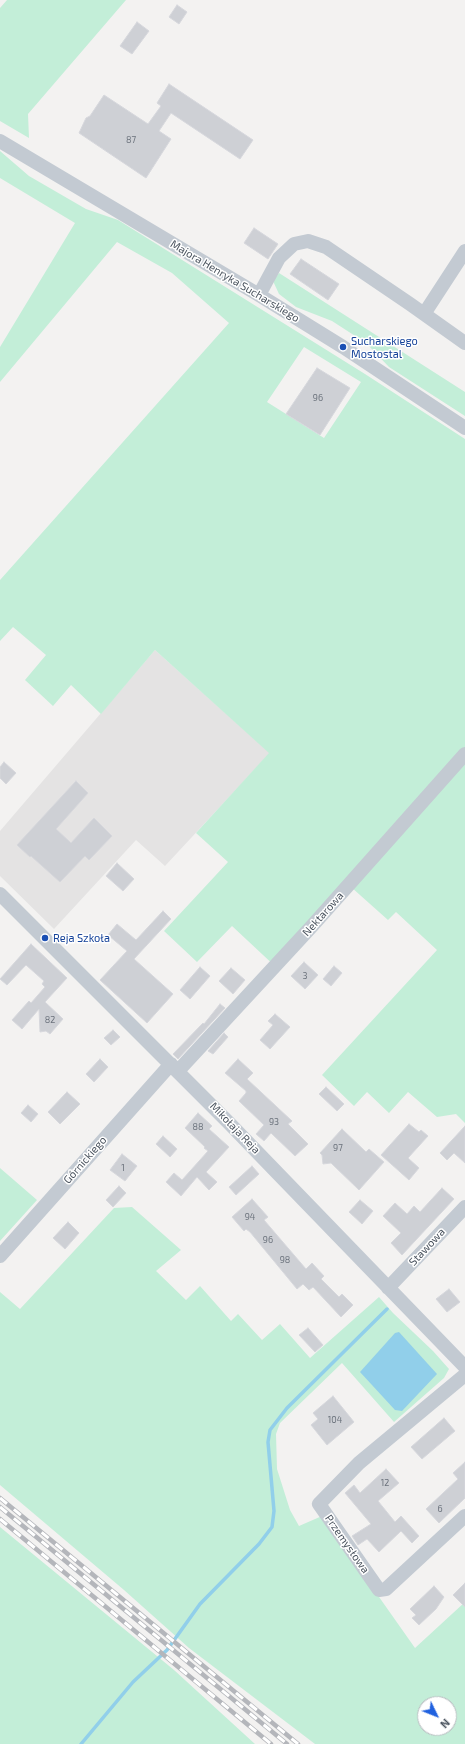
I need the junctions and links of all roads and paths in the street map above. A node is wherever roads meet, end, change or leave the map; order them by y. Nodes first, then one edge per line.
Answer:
1 (0, 141) edge
2 (465, 251) edge
3 (259, 295) junction
4 (424, 314) junction
5 (465, 343) edge
6 (465, 428) edge
7 (465, 754) edge
8 (0, 894) edge
9 (175, 1068) junction
10 (465, 1207) edge
11 (0, 1256) edge
12 (388, 1288) junction
13 (465, 1367) edge
14 (465, 1375) edge
15 (465, 1516) edge

1 - 3 street, Majora Henryka Sucharskiego
2 - 4 street
3 - 4 street
3 - 6 street, Majora Henryka Sucharskiego
4 - 5 street
7 - 9 street, Nektarowa
8 - 9 street, Mikołaja Reja
9 - 11 street, Górnickiego
9 - 12 street, Mikołaja Reja
10 - 12 street, Stawowa
12 - 13 street, Mikołaja Reja
14 - 15 street, Przemysłowa

